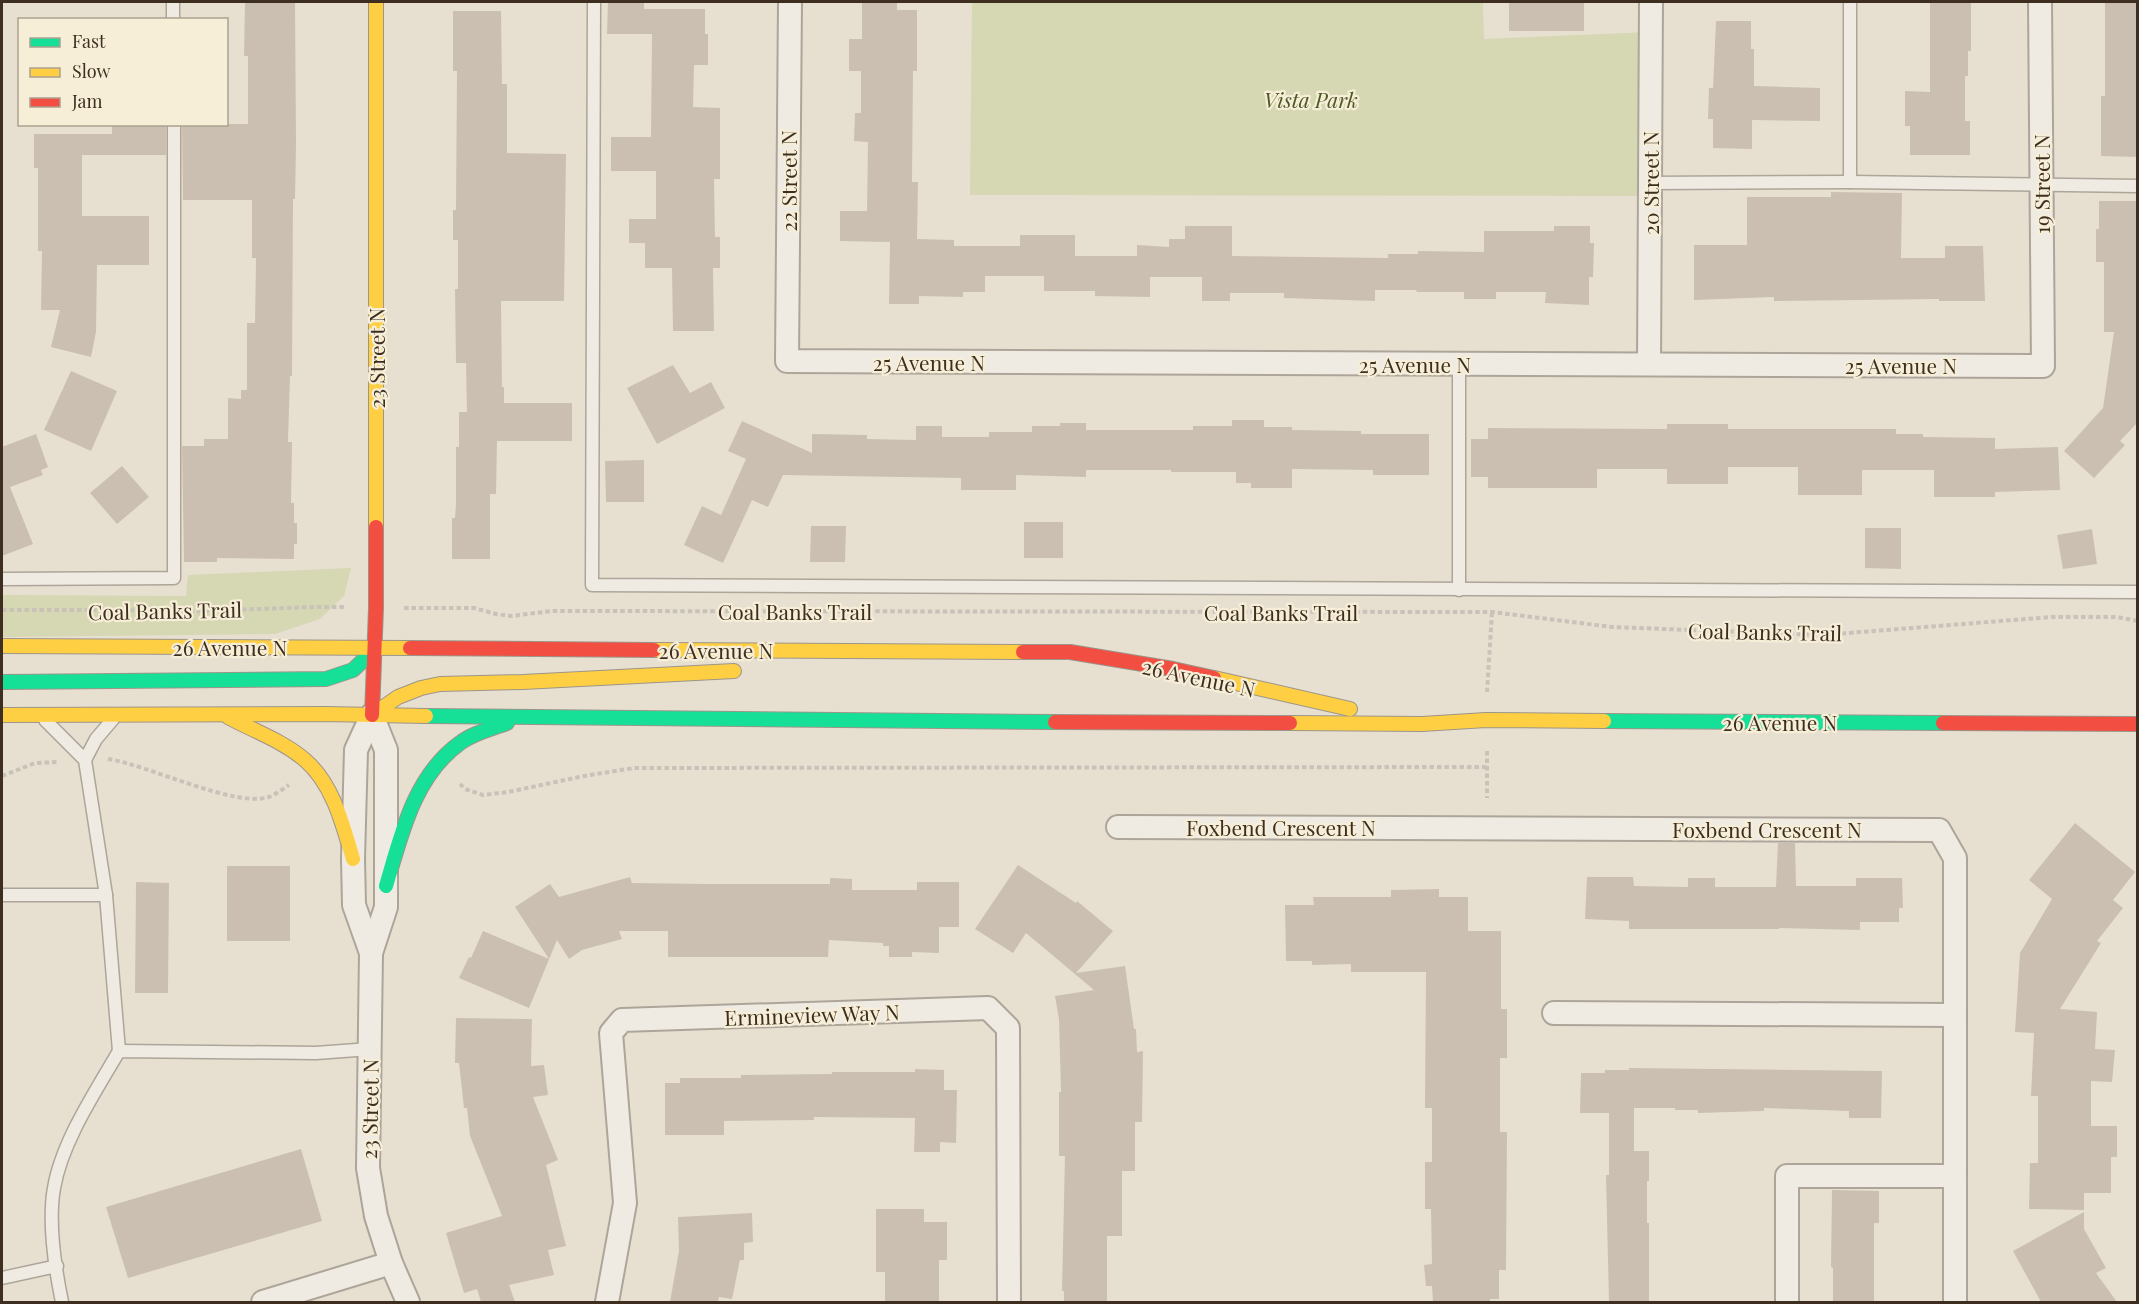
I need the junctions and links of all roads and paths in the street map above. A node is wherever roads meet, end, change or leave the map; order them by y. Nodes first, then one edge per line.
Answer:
1 (173, 2) edge
2 (376, 2) edge
3 (594, 2) edge
4 (790, 2) edge
5 (1651, 2) edge
6 (1850, 2) edge
7 (2040, 2) edge
8 (173, 18) edge
9 (174, 126) edge
10 (1850, 182) junction
11 (1649, 183) junction
12 (2041, 186) junction
13 (2138, 186) edge
14 (787, 362) joint
15 (1459, 364) junction
16 (1649, 364) junction
17 (2043, 366) joint
18 (2, 579) edge
19 (1458, 590) junction
20 (2138, 592) edge
21 (327, 607) dead end
22 (422, 608) dead end
23 (2, 610) edge
24 (1492, 612) junction
25 (2138, 621) edge
26 (2, 646) edge
27 (374, 650) junction
28 (841, 650) junction
29 (774, 665) dead end
30 (752, 670) dead end
31 (2, 682) edge
32 (1486, 702) dead end
33 (2, 715) edge
34 (40, 715) junction
35 (223, 715) junction
36 (372, 715) junction
37 (117, 716) junction
38 (517, 718) junction
39 (1422, 724) junction
40 (2138, 724) edge
41 (1486, 743) dead end
42 (104, 759) dead end
43 (85, 760) junction
44 (64, 761) dead end
45 (1486, 767) junction
46 (2, 776) edge
47 (457, 782) dead end
48 (291, 783) dead end
49 (1486, 798) dead end
50 (1118, 826) dead end
51 (353, 859) junction
52 (386, 886) junction
53 (2, 895) edge
54 (106, 895) junction
55 (371, 953) junction
56 (1554, 1013) dead end
57 (1955, 1015) junction
58 (370, 1049) junction
59 (119, 1051) junction
60 (1955, 1176) junction
61 (391, 1263) junction
62 (57, 1266) junction
63 (2, 1278) edge
64 (62, 1302) edge
65 (263, 1302) edge
66 (408, 1302) edge
67 (607, 1302) edge
68 (1009, 1302) edge
69 (1786, 1302) edge
70 (1955, 1302) edge

1 - 8 lane
2 - 27 main road, 23 Street N
3 - 19 lane
4 - 14 street, 22 Street N
5 - 11 street, 20 Street N
6 - 10 lane
7 - 12 street, 19 Street N
9 - 18 lane
10 - 11 lane
10 - 12 lane
11 - 16 street, 20 Street N
12 - 13 lane
12 - 17 street, 19 Street N
14 - 15 street, 25 Avenue N
15 - 16 street, 25 Avenue N
15 - 19 lane
16 - 17 street, 25 Avenue N
19 - 20 lane
21 - 23 path, Coal Banks Trail
22 - 24 path, Coal Banks Trail
24 - 25 path, Coal Banks Trail
24 - 32 path
26 - 27 main road, 26 Avenue N
27 - 28 main road, 26 Avenue N
27 - 31 main road
27 - 36 main road, 23 Street N
28 - 29 main road
28 - 39 main road, 26 Avenue N
30 - 36 main road
33 - 34 main road, 26 Avenue N
34 - 37 main road, 26 Avenue N
34 - 43 lane
35 - 36 main road, 26 Avenue N
35 - 37 main road, 26 Avenue N
35 - 51 main road
36 - 38 main road, 26 Avenue N
36 - 51 street, 23 Street N
36 - 52 street, 23 Street N
37 - 43 lane
38 - 39 main road, 26 Avenue N
38 - 52 main road
39 - 40 main road, 26 Avenue N
41 - 45 path
42 - 48 path
43 - 54 lane
44 - 46 path
45 - 47 path
45 - 49 path
50 - 57 street, Foxbend Crescent N
51 - 55 street, 23 Street N
52 - 55 street, 23 Street N
53 - 54 lane
54 - 59 lane
55 - 58 street, 23 Street N
56 - 57 street
57 - 60 street, Foxbend Crescent N
58 - 59 lane
58 - 61 street, 23 Street N
59 - 62 lane
60 - 69 street
60 - 70 street, Foxbend Crescent N
61 - 65 street
61 - 66 street, 23 Street N
62 - 63 lane
62 - 64 lane
67 - 68 street, Ermineview Way N

